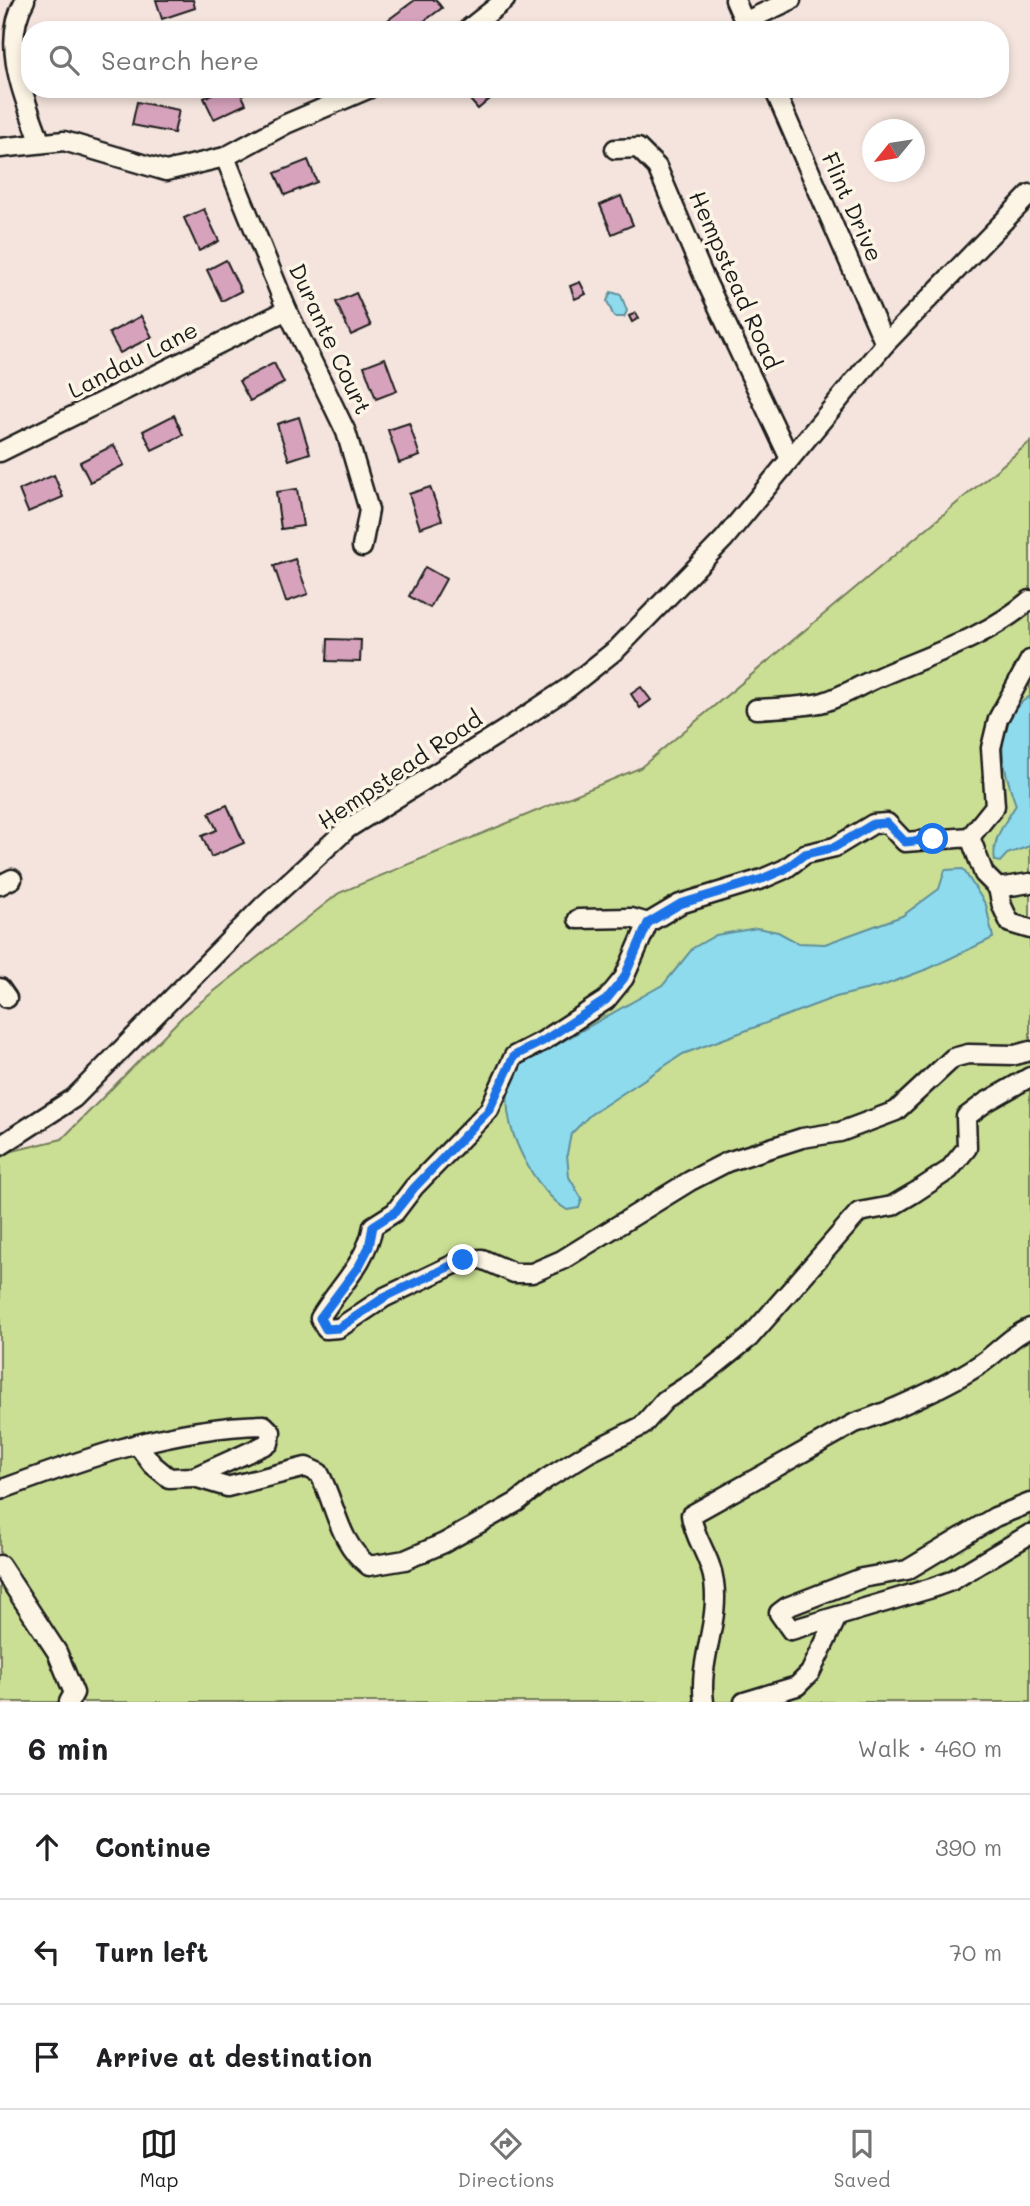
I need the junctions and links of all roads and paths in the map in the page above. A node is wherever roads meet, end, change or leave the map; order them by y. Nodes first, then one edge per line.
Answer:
1 (25, 0) edge
2 (735, 0) edge
3 (791, 0) edge
4 (501, 1) edge
5 (478, 21) edge
6 (744, 21) edge
7 (755, 21) edge
8 (21, 83) edge
9 (26, 98) edge
10 (347, 98) edge
11 (778, 98) edge
12 (40, 141) junction
13 (0, 148) edge
14 (615, 149) dead end
15 (225, 157) junction
16 (1030, 194) edge
17 (287, 310) junction
18 (885, 344) junction
19 (0, 453) edge
20 (790, 459) junction
21 (362, 547) dead end
22 (1030, 600) edge
23 (1030, 660) edge
24 (756, 709) dead end
25 (970, 837) junction
26 (1030, 883) edge
27 (998, 888) junction
28 (578, 919) dead end
29 (648, 923) junction
30 (1030, 929) edge
31 (1030, 1051) edge
32 (1030, 1077) edge
33 (0, 1146) edge
34 (1030, 1328) edge
35 (137, 1444) junction
36 (194, 1477) junction
37 (0, 1490) edge
38 (1030, 1503) edge
39 (1030, 1534) edge
40 (0, 1565) edge
41 (837, 1617) junction
42 (69, 1702) edge
43 (704, 1702) edge
44 (744, 1702) edge

1 - 8 street
2 - 6 street
3 - 7 street
4 - 5 street
9 - 12 street
10 - 15 street
11 - 18 street, Flint Drive
12 - 13 street
12 - 15 street
14 - 20 street, Hempstead Road
15 - 17 street, Durante Court
16 - 18 street, Hempstead Road
17 - 19 street, Landau Lane
17 - 21 street, Durante Court
18 - 20 street, Hempstead Road
20 - 33 street, Hempstead Road
22 - 24 street
23 - 25 street
25 - 27 street
25 - 29 street
26 - 27 street
27 - 30 street
28 - 29 street
29 - 31 street
32 - 36 street
34 - 43 street
35 - 36 street
35 - 36 street
35 - 37 street
38 - 41 street
39 - 41 street
40 - 42 street
41 - 44 street

